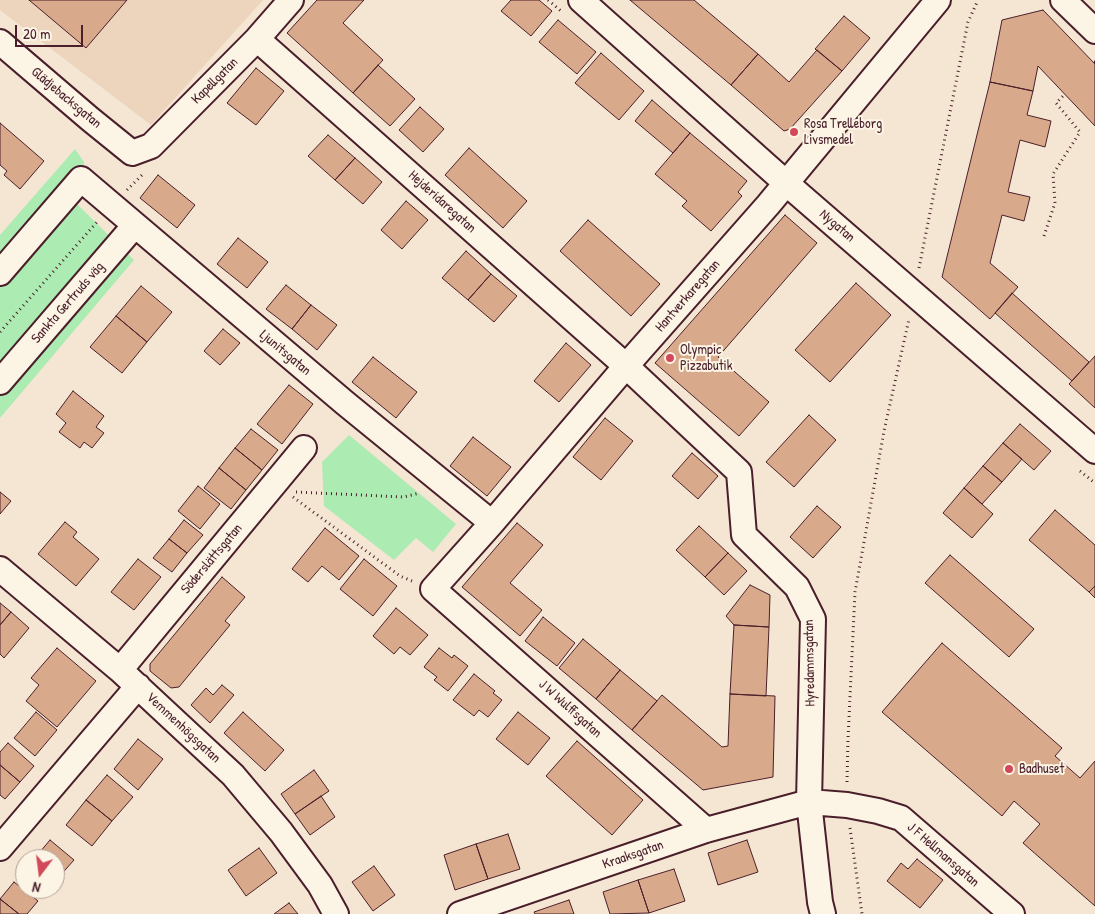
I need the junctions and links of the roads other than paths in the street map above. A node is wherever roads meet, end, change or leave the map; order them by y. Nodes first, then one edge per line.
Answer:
1 (291, 0) edge
2 (581, 0) edge
3 (938, 0) edge
4 (1063, 0) edge
5 (1095, 31) edge
6 (257, 39) junction
7 (0, 42) edge
8 (141, 150) joint
9 (786, 183) junction
10 (135, 225) junction
11 (0, 273) edge
12 (626, 366) junction
13 (0, 382) edge
14 (304, 448) dead end
15 (1095, 451) edge
16 (492, 523) junction
17 (0, 569) edge
18 (434, 589) joint
19 (120, 670) junction
20 (138, 686) junction
21 (809, 802) junction
22 (706, 830) junction
23 (0, 848) edge
24 (336, 914) edge
25 (460, 914) edge
26 (822, 914) edge
27 (1012, 914) edge

1 - 6 street, Kapellgatan
2 - 9 street, Nygatan
3 - 9 street, Hantverkaregatan
4 - 5 street
6 - 8 street, Kapellgatan
6 - 12 street, Hejderidaregatan
7 - 8 street, Glädjebacksgatan
9 - 12 street, Hantverkaregatan
9 - 15 street, Nygatan
10 - 11 street, Ljunitsgatan
10 - 13 street, Sankta Gertruds väg
10 - 16 street, Ljunitsgatan
12 - 16 street, Hantverkaregatan
12 - 21 street, Hyredammsgatan
14 - 19 street, Söderslättsgatan
16 - 18 street, Hantverkaregatan
17 - 19 street, Vemmenhögsgatan
18 - 22 street, J W Wulffsgatan
19 - 20 street, Vemmenhögsgatan
20 - 23 street
20 - 24 street, Vemmenhögsgatan
21 - 22 street, Kraaksgatan
21 - 26 street, Hyredammsgatan
21 - 27 street, J F Hellmansgatan
22 - 25 street, Kraaksgatan

